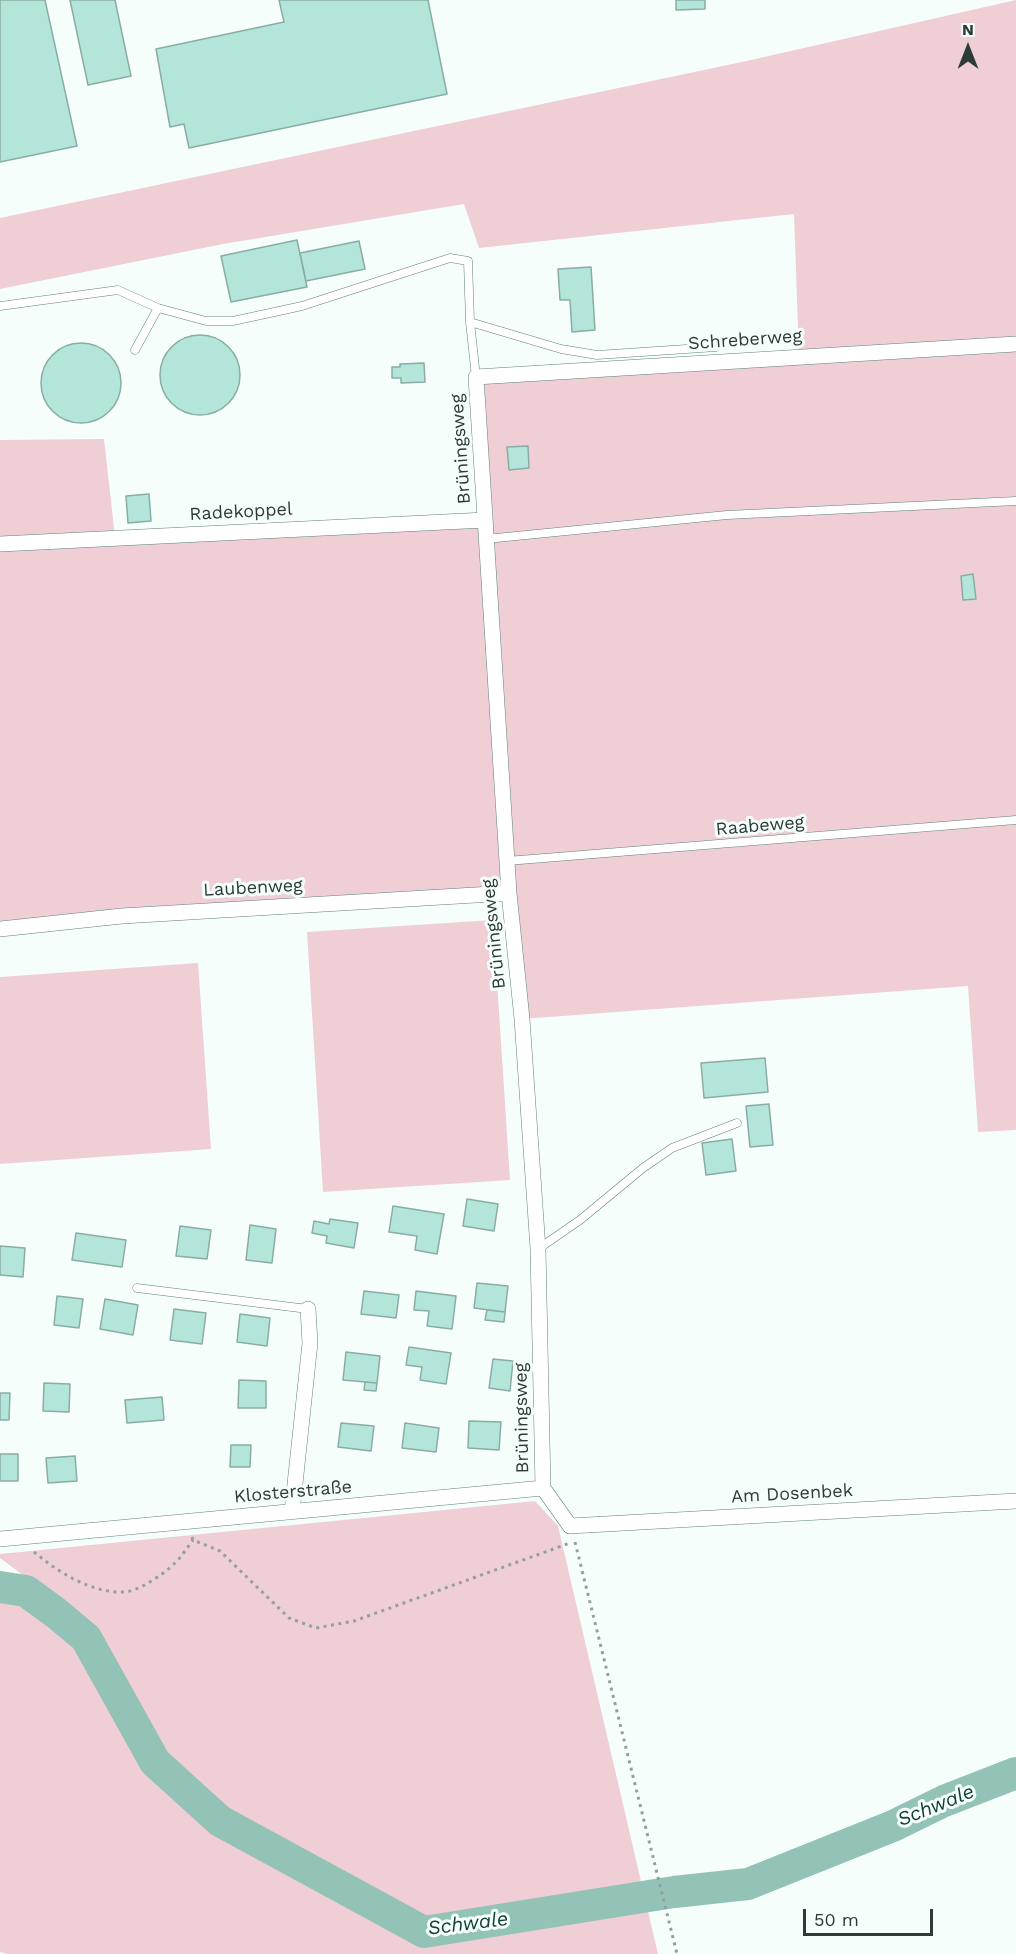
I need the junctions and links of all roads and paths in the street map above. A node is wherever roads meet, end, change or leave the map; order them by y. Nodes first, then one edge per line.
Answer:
1 (0, 306) edge
2 (158, 308) junction
3 (470, 322) junction
4 (1016, 344) edge
5 (716, 347) dead end
6 (135, 350) dead end
7 (476, 377) junction
8 (1016, 501) edge
9 (485, 519) junction
10 (486, 539) junction
11 (0, 544) edge
12 (1016, 820) edge
13 (507, 861) junction
14 (509, 893) junction
15 (0, 928) edge
16 (737, 1123) dead end
17 (538, 1250) junction
18 (136, 1288) dead end
19 (308, 1309) joint
20 (543, 1488) junction
21 (1016, 1501) edge
22 (292, 1512) junction
23 (187, 1521) junction
24 (570, 1526) junction
25 (17, 1537) junction
26 (0, 1539) edge
27 (193, 1540) junction
28 (575, 1542) junction
29 (677, 1954) edge

1 - 2 lane
2 - 3 lane
2 - 6 lane
3 - 5 lane
3 - 7 lane
4 - 7 street, Schreberweg
7 - 9 street, Brüningsweg
8 - 10 lane
9 - 10 street, Brüningsweg
9 - 11 street, Radekoppel
10 - 13 street, Brüningsweg
12 - 13 lane, Raabeweg
13 - 14 street, Brüningsweg
14 - 15 street, Laubenweg
14 - 17 street, Brüningsweg
16 - 17 lane
17 - 20 street, Brüningsweg
18 - 19 lane
19 - 22 street
20 - 22 street, Klosterstraße
20 - 24 street
21 - 24 street, Am Dosenbek
22 - 23 street, Klosterstraße
23 - 25 street, Klosterstraße
23 - 27 path
24 - 28 path
25 - 26 street, Klosterstraße
25 - 27 path
27 - 28 path
28 - 29 path

